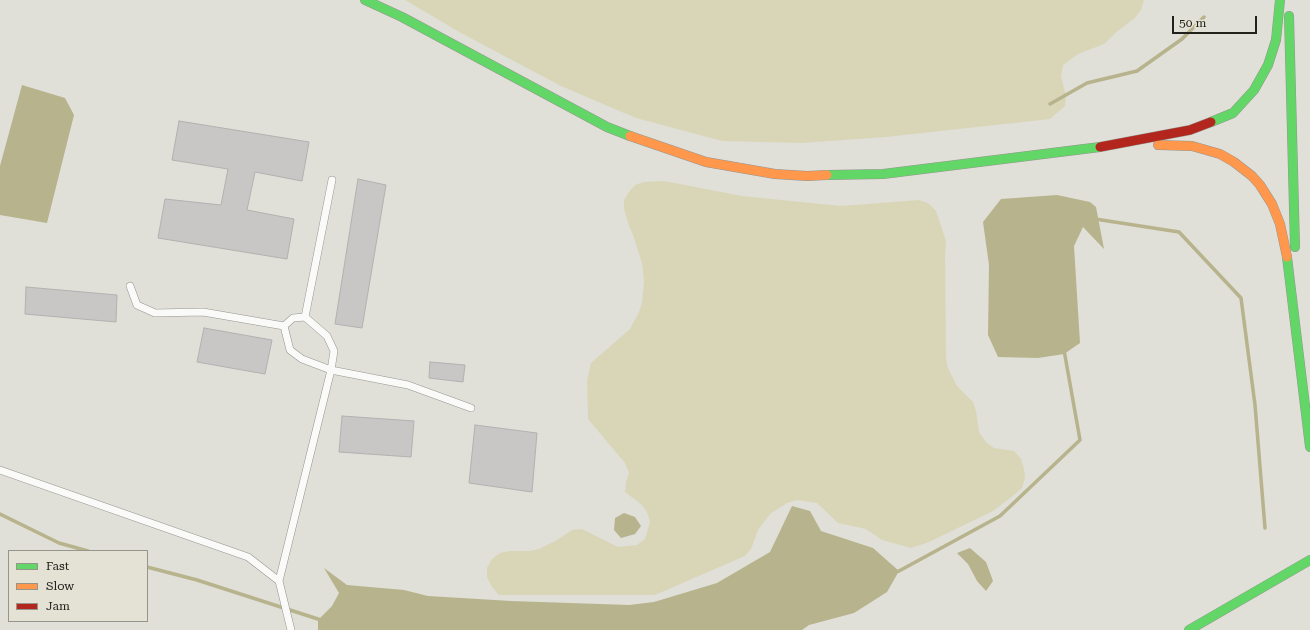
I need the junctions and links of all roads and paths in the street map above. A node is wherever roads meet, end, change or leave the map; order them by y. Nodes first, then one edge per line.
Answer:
1 (365, 0) edge
2 (382, 0) edge
3 (1280, 0) edge
4 (1288, 0) edge
5 (402, 17) junction
6 (1113, 145) junction
7 (332, 180) dead end
8 (130, 286) dead end
9 (305, 317) junction
10 (284, 326) junction
11 (1298, 342) junction
12 (331, 370) junction
13 (471, 408) dead end
14 (1310, 447) edge
15 (0, 470) edge
16 (1310, 560) edge
17 (280, 581) junction
18 (291, 630) edge
19 (1189, 630) edge

1 - 5 main road
2 - 5 main road
3 - 6 main road
4 - 11 main road
5 - 6 main road
6 - 11 main road
7 - 9 lane
8 - 10 lane
9 - 10 lane
9 - 12 lane
10 - 12 lane
11 - 14 main road
12 - 13 lane
12 - 17 lane
15 - 17 lane
16 - 19 main road
17 - 18 lane

